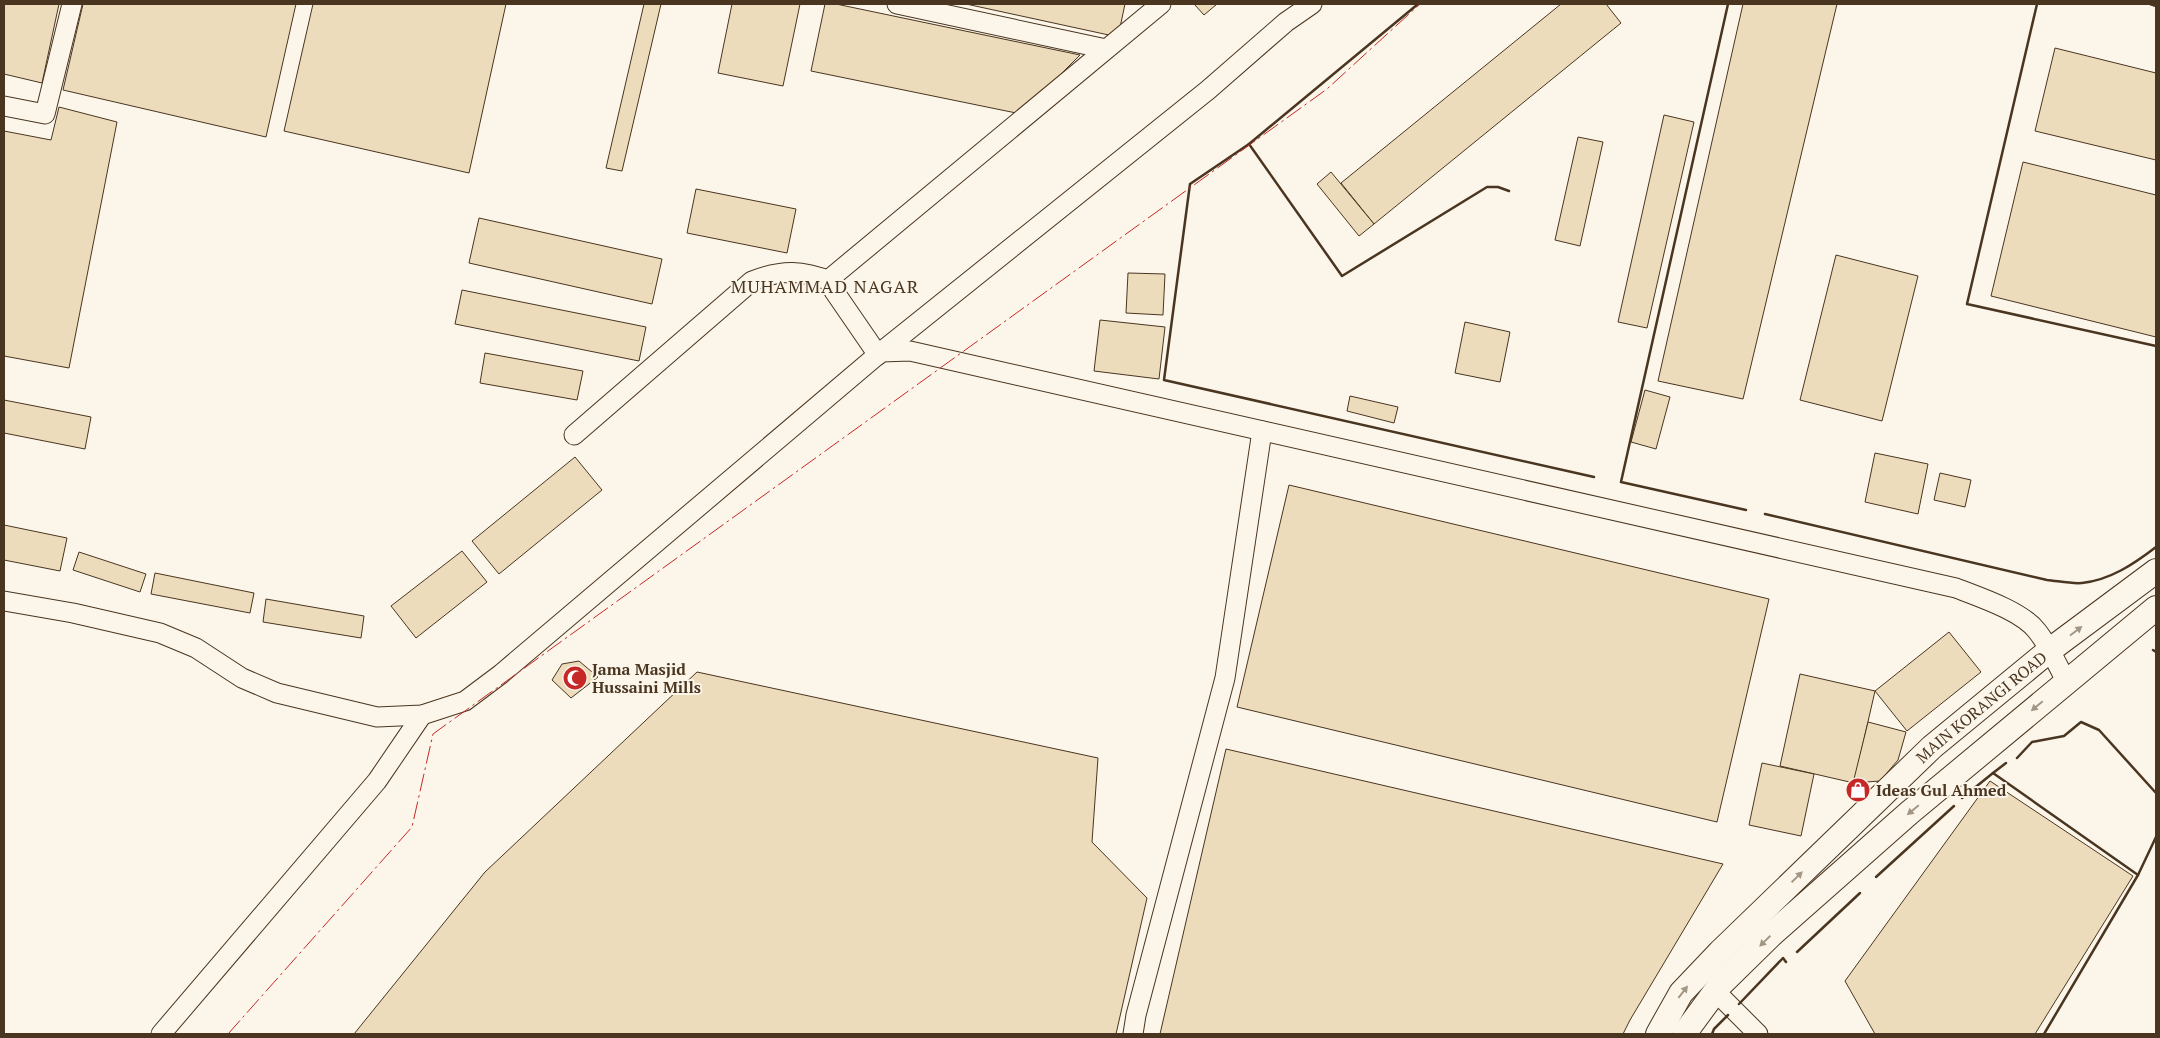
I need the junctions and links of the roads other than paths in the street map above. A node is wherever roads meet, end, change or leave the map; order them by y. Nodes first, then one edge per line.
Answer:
1 (72, 4) edge
2 (898, 4) edge
3 (1138, 4) edge
4 (1161, 4) edge
5 (1312, 4) edge
6 (1135, 26) junction
7 (1106, 50) junction
8 (4, 106) edge
9 (834, 282) junction
10 (879, 353) junction
11 (1262, 431) junction
12 (574, 435) dead end
13 (2156, 571) edge
14 (4, 601) edge
15 (2156, 608) edge
16 (2050, 650) junction
17 (2066, 682) junction
18 (422, 716) junction
19 (1715, 992) junction
20 (161, 1034) edge
21 (1133, 1034) edge
22 (1658, 1034) edge
23 (1684, 1034) edge
24 (1758, 1034) edge

1 - 8 street
2 - 7 street
3 - 6 street
4 - 6 street
5 - 10 street
6 - 7 street
7 - 9 street
9 - 10 street
9 - 12 street
10 - 11 street
10 - 18 street
11 - 16 street
11 - 21 street
16 -> 13 main road, MAIN KORANGI ROAD
14 - 18 street
15 - 17 main road, MAIN KORANGI ROAD
16 - 17 street
22 -> 16 main road, MAIN KORANGI ROAD
17 -> 19 main road, MAIN KORANGI ROAD
18 - 20 street
19 - 23 main road, MAIN KORANGI ROAD
19 - 24 street

